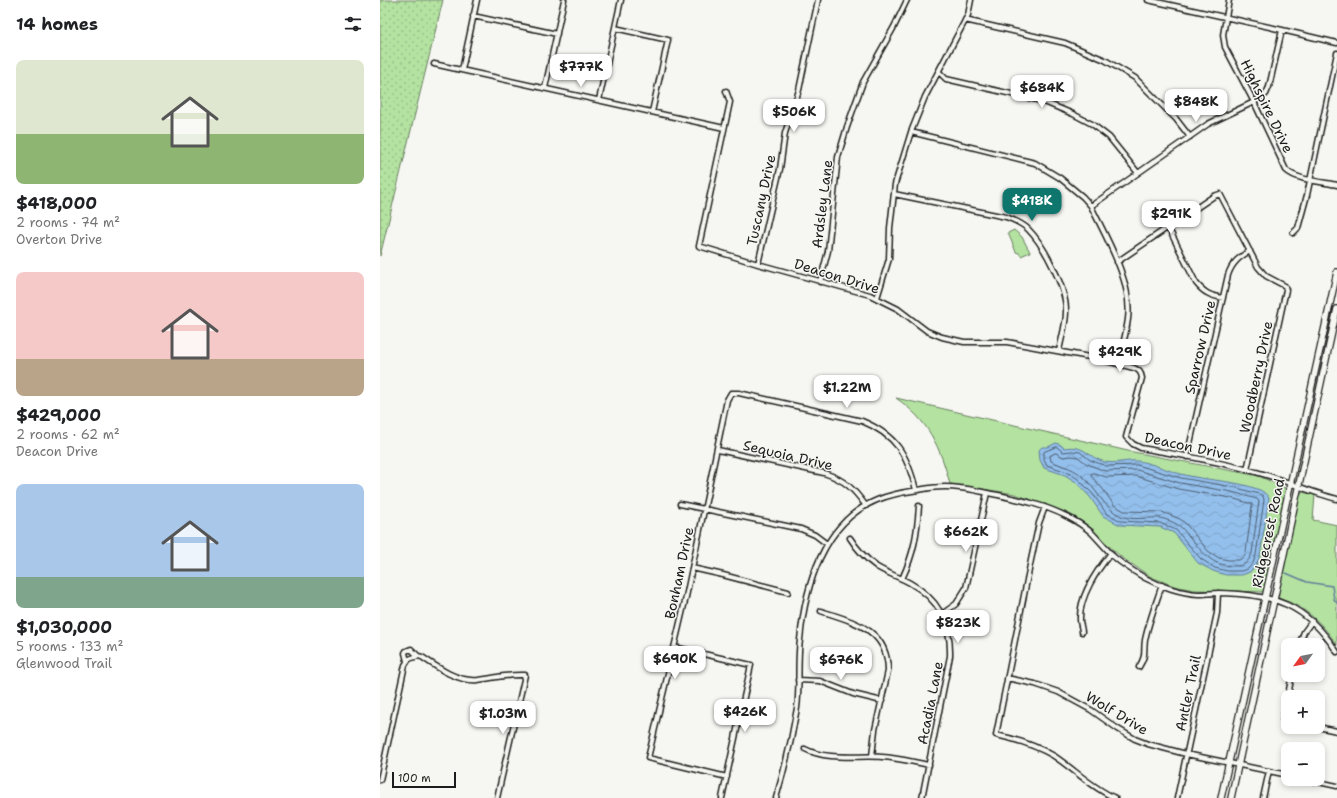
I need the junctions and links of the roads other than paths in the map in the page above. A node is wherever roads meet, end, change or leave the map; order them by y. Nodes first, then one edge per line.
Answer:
1 (477, 0) edge
2 (564, 0) edge
3 (621, 0) edge
4 (818, 0) edge
5 (901, 0) edge
6 (971, 0) edge
7 (1148, 0) edge
8 (1229, 0) edge
9 (906, 1) edge
10 (473, 16) junction
11 (1225, 17) junction
12 (965, 20) junction
13 (615, 28) junction
14 (1282, 30) junction
15 (557, 34) junction
16 (1337, 43) edge
17 (1337, 53) edge
18 (434, 64) dead end
19 (462, 70) junction
20 (939, 72) junction
21 (546, 88) junction
22 (726, 91) dead end
23 (598, 100) junction
24 (1254, 102) junction
25 (652, 112) junction
26 (724, 128) junction
27 (911, 132) junction
28 (1190, 137) junction
29 (1138, 173) junction
30 (1310, 180) junction
31 (1337, 185) edge
32 (894, 194) junction
33 (1090, 206) junction
34 (1168, 227) junction
35 (1293, 233) dead end
36 (1250, 251) junction
37 (1117, 262) junction
38 (758, 264) junction
39 (1337, 272) edge
40 (820, 282) junction
41 (1335, 289) edge
42 (876, 298) junction
43 (1223, 298) junction
44 (1337, 309) edge
45 (1059, 351) junction
46 (1118, 364) junction
47 (718, 450) junction
48 (1187, 457) junction
49 (1247, 470) junction
50 (1290, 484) junction
51 (1298, 486) junction
52 (916, 490) junction
53 (987, 493) junction
54 (1337, 499) edge
55 (680, 504) dead end
56 (866, 506) junction
57 (919, 506) dead end
58 (1045, 507) junction
59 (704, 508) junction
60 (850, 538) dead end
61 (827, 544) junction
62 (1111, 554) junction
63 (692, 568) junction
64 (902, 579) junction
65 (1162, 585) junction
66 (788, 592) dead end
67 (1218, 593) junction
68 (1266, 598) junction
69 (1274, 600) junction
70 (821, 611) dead end
71 (942, 614) junction
72 (1312, 621) junction
73 (1082, 632) dead end
74 (1302, 638) edge
75 (674, 647) junction
76 (1337, 652) edge
77 (418, 656) junction
78 (407, 662) junction
79 (1139, 667) dead end
80 (1007, 678) junction
81 (798, 680) junction
82 (882, 701) junction
83 (1325, 728) edge
84 (1337, 731) edge
85 (805, 749) dead end
86 (1186, 754) junction
87 (872, 756) junction
88 (1229, 762) junction
89 (1238, 764) junction
90 (929, 766) junction
91 (1269, 771) junction
92 (1281, 774) edge
93 (727, 777) junction
94 (380, 780) edge
95 (1325, 783) edge
96 (1337, 786) edge
97 (1109, 797) edge
98 (497, 798) edge
99 (722, 798) edge
100 (776, 798) edge
101 (922, 798) edge
102 (1115, 798) edge
103 (1177, 798) edge
104 (1222, 798) edge
105 (1230, 798) edge
106 (1263, 798) edge

1 - 10 street
2 - 15 street
3 - 13 street
4 - 38 street, Tuscany Drive
5 - 9 street
6 - 12 street
7 - 11 street
8 - 11 street, Highspire Drive
9 - 40 street, Ardsley Lane
10 - 15 street
10 - 19 street
11 - 14 street
11 - 24 street, Highspire Drive
12 - 20 street
12 - 28 street
13 - 23 street
13 - 25 street
14 - 16 street
14 - 24 street
15 - 21 street
17 - 30 street
18 - 19 street
19 - 21 street
20 - 27 street
20 - 29 street
21 - 23 street
22 - 26 street
23 - 25 street
24 - 28 street
24 - 30 street, Highspire Drive
25 - 26 street
26 - 38 street, Deacon Drive
27 - 32 street
27 - 33 street
28 - 29 street
29 - 33 street
30 - 31 street, Highspire Drive
30 - 35 street
32 - 42 street
32 - 45 street
33 - 37 street
34 - 36 street
34 - 37 street
34 - 43 street
36 - 43 street, Sparrow Drive
36 - 49 street, Woodberry Drive
37 - 46 street
38 - 40 street, Deacon Drive
39 - 41 main road, Ridgecrest Road
40 - 42 street, Deacon Drive
41 - 50 main road, Ridgecrest Road
42 - 45 street, Deacon Drive
43 - 48 street, Sparrow Drive
44 - 51 main road, Ridgecrest Road
45 - 46 street, Deacon Drive
46 - 48 street, Deacon Drive
47 - 52 street, Bonham Drive
47 - 56 street, Sequoia Drive
47 - 59 street, Bonham Drive
48 - 49 street, Deacon Drive
49 - 50 street, Deacon Drive
50 - 51 street, Deacon Drive
50 - 68 main road, Ridgecrest Road
51 - 54 street, Deacon Drive
51 - 69 main road, Ridgecrest Road
52 - 53 street
52 - 56 street
53 - 58 street
53 - 71 street
55 - 59 street
56 - 61 street
57 - 64 street
58 - 62 street
58 - 80 street
59 - 61 street
59 - 63 street, Bonham Drive
60 - 64 street, Acadia Lane
61 - 81 street
62 - 65 street
62 - 73 street
63 - 66 street
63 - 75 street, Bonham Drive
64 - 71 street, Acadia Lane
65 - 67 street
65 - 79 street
67 - 68 street
67 - 86 street, Antler Trail
68 - 69 street
68 - 88 main road, Ridgecrest Road
69 - 72 street
69 - 89 main road, Ridgecrest Road
70 - 82 street
71 - 90 street, Acadia Lane
72 - 74 street
72 - 76 street
75 - 93 street
75 - 93 street, Bonham Drive
77 - 78 street
77 - 78 street
77 - 98 street
78 - 94 street
80 - 86 street, Wolf Drive
80 - 97 street
81 - 82 street
81 - 100 street
82 - 87 street
83 - 84 street
85 - 87 street
86 - 88 street, Wolf Drive
86 - 103 street, Antler Trail
87 - 90 street
88 - 89 street, Wolf Drive
88 - 104 main road, Ridgecrest Road
89 - 91 street, Wolf Drive
89 - 105 main road, Ridgecrest Road
90 - 101 street, Acadia Lane
91 - 92 street, Wolf Drive
91 - 106 street
93 - 99 street
95 - 96 street
97 - 102 street

